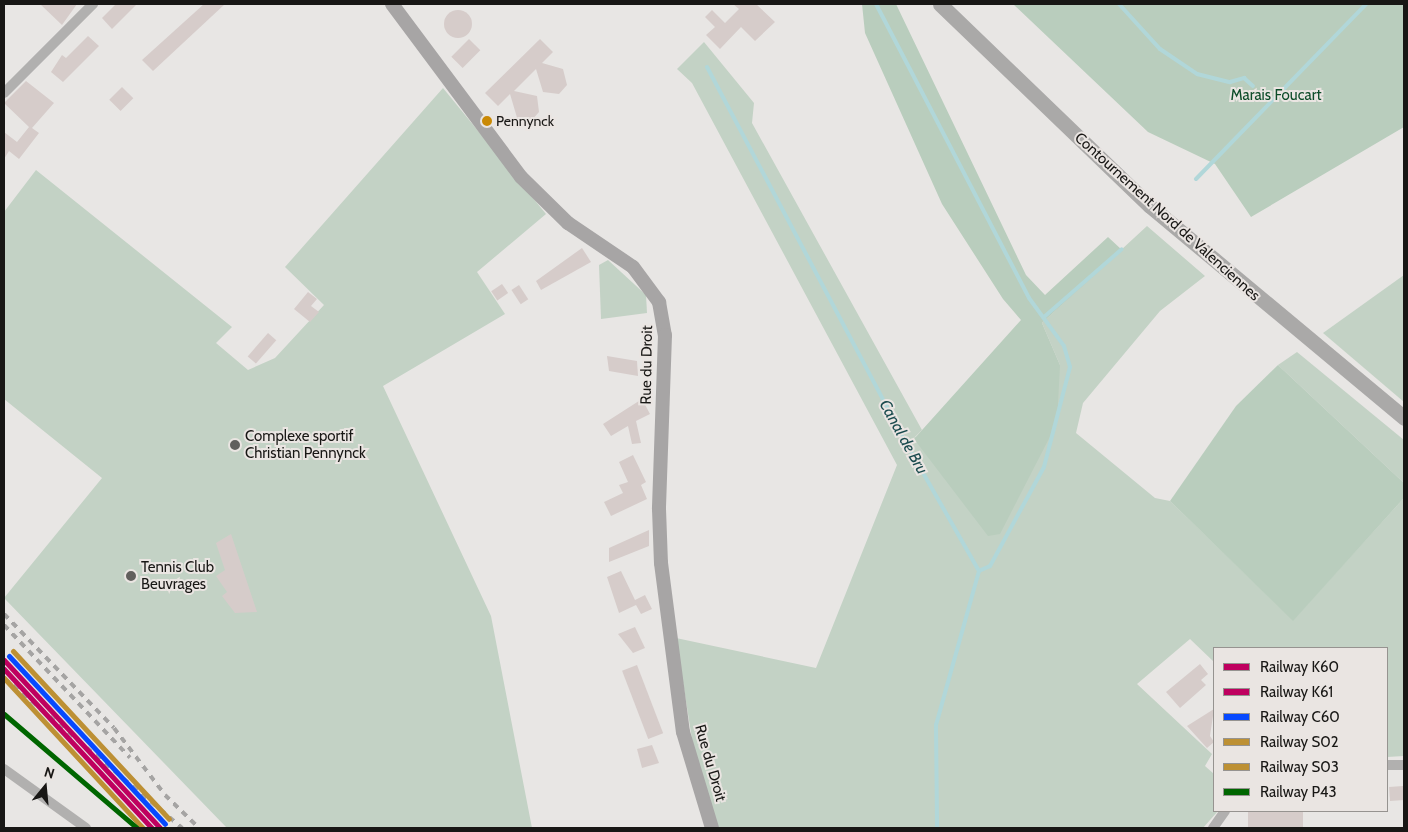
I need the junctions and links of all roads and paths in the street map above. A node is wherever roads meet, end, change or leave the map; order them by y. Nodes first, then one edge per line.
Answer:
1 (93, 4) edge
2 (392, 4) edge
3 (940, 4) edge
4 (4, 93) edge
5 (1404, 418) edge
6 (1388, 765) edge
7 (1404, 765) edge
8 (4, 769) edge
9 (1224, 812) edge
10 (86, 828) edge
11 (712, 828) edge
12 (1213, 828) edge

1 - 4 street
2 - 11 street, Rue du Droit
3 - 5 main road, Contournement Nord de Valenciennes
6 - 7 street
8 - 10 street
9 - 12 street

